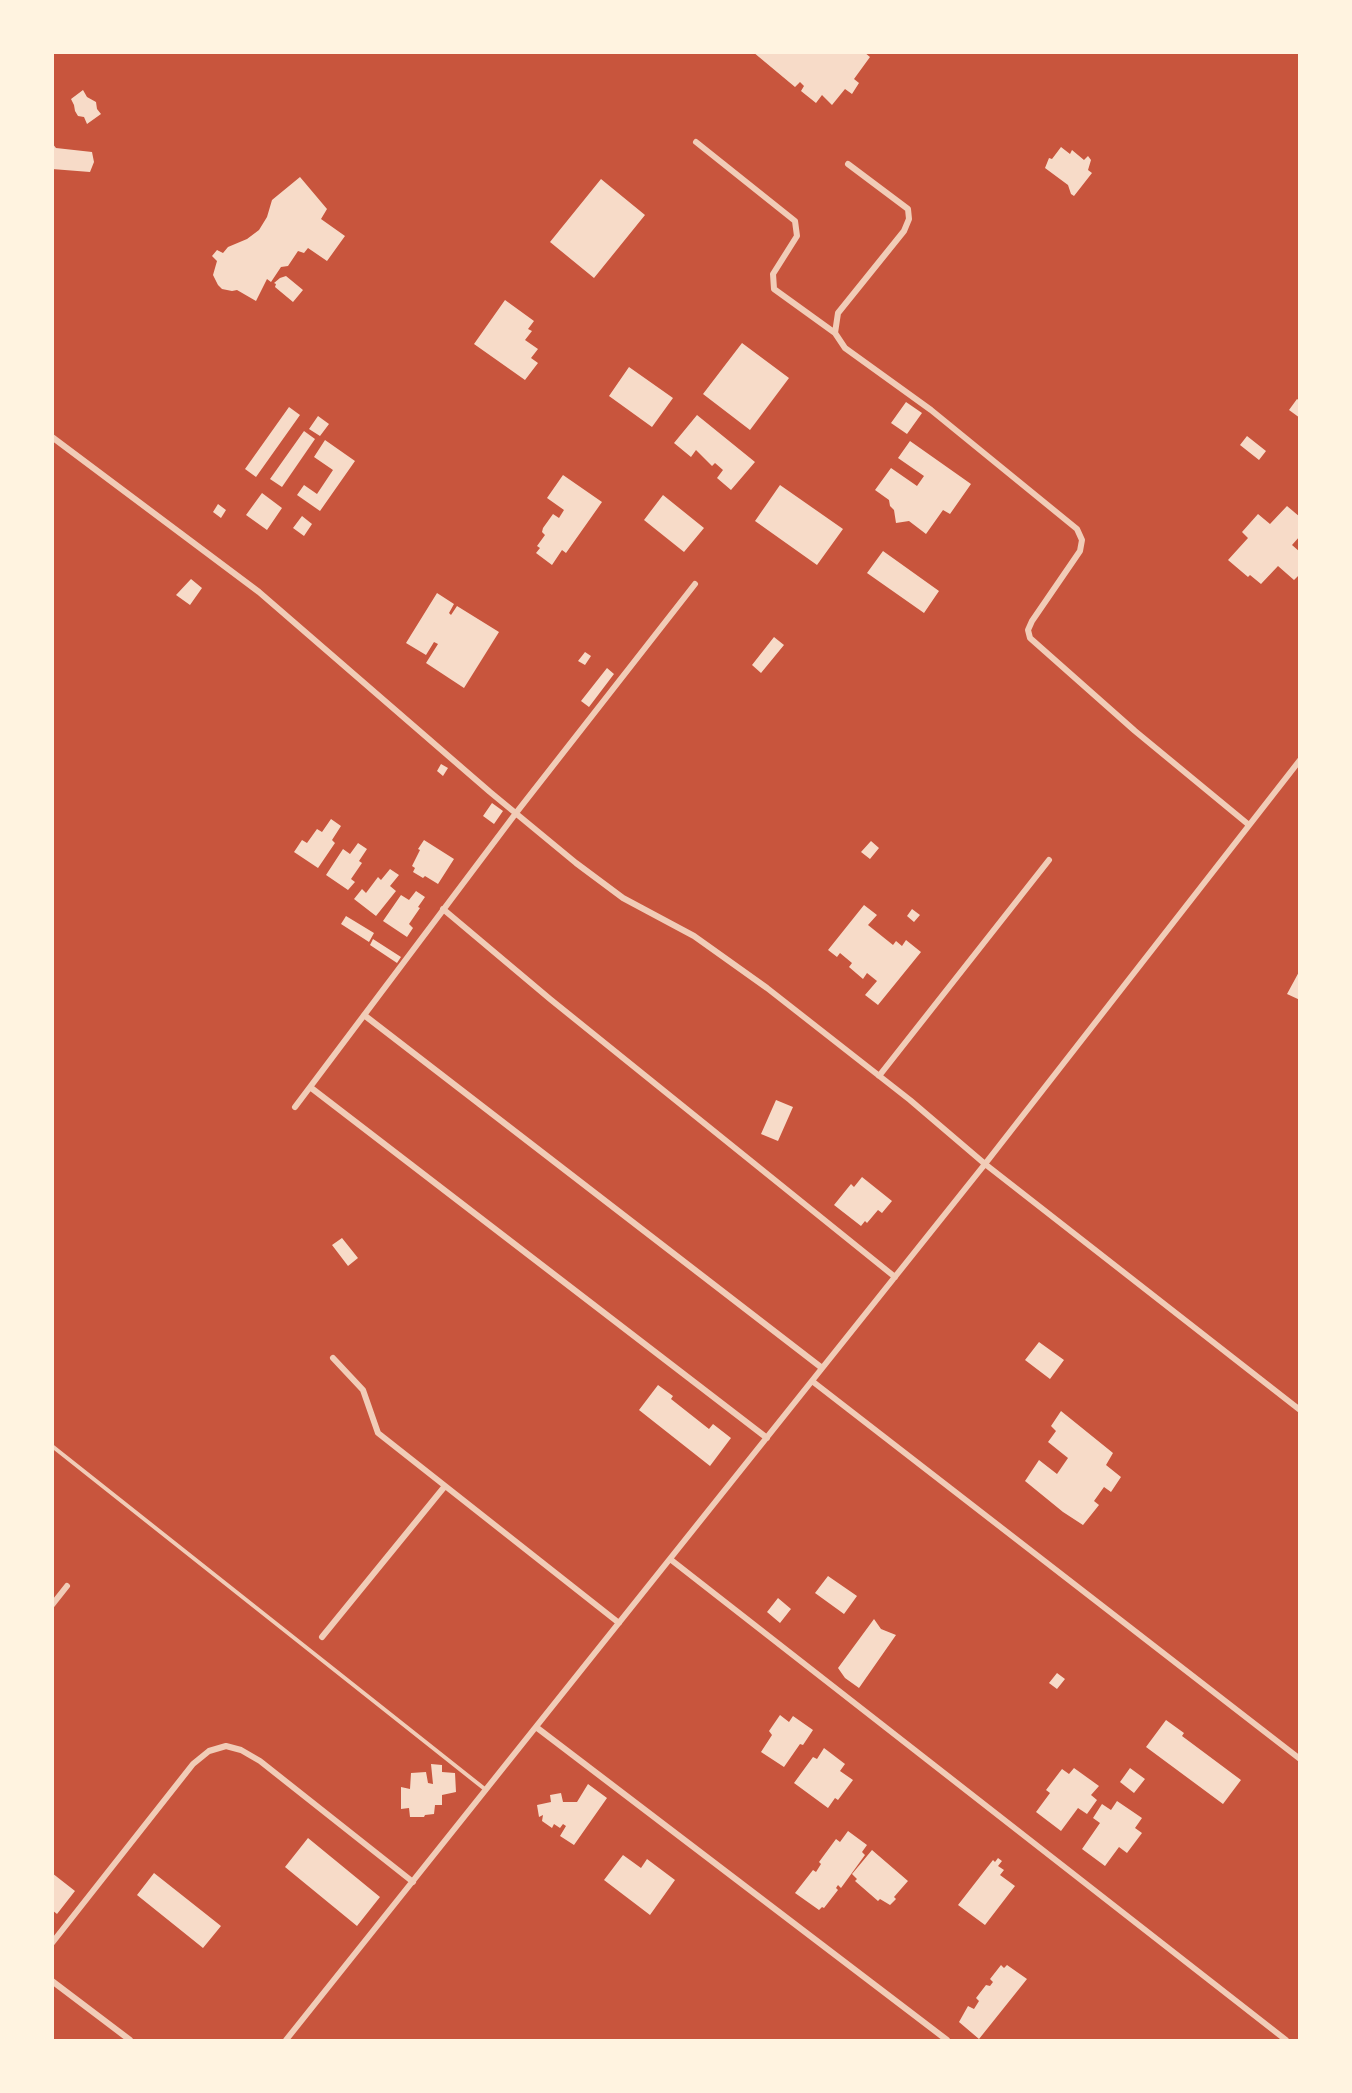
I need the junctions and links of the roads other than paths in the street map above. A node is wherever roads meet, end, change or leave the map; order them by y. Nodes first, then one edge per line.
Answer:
1 (696, 141) dead end
2 (848, 164) dead end
3 (835, 333) junction
4 (52, 437) edge
5 (695, 584) dead end
6 (1299, 760) edge
7 (516, 813) junction
8 (1249, 825) junction
9 (1049, 860) dead end
10 (443, 909) junction
11 (364, 1015) junction
12 (879, 1077) junction
13 (310, 1087) junction
14 (295, 1107) dead end
15 (986, 1164) junction
16 (895, 1277) junction
17 (333, 1358) dead end
18 (822, 1368) junction
19 (812, 1381) junction
20 (1299, 1410) edge
21 (767, 1438) junction
22 (52, 1446) edge
23 (445, 1486) junction
24 (670, 1559) junction
25 (67, 1586) dead end
26 (52, 1605) edge
27 (619, 1623) junction
28 (322, 1636) dead end
29 (536, 1727) junction
30 (1299, 1759) edge
31 (486, 1790) junction
32 (413, 1882) junction
33 (52, 1943) edge
34 (52, 1982) edge
35 (130, 2040) edge
36 (286, 2040) edge
37 (947, 2040) edge
38 (1286, 2040) edge

1 - 3 street
2 - 3 street
3 - 8 street
4 - 7 street
5 - 7 street
6 - 8 street
7 - 10 street
7 - 12 street
8 - 15 street
9 - 12 street
10 - 11 street
10 - 16 street
11 - 13 street
11 - 18 street
12 - 15 street
13 - 14 street
13 - 21 street
15 - 16 street
15 - 20 street
16 - 18 street
17 - 23 street
18 - 19 street
19 - 21 street
19 - 30 street
21 - 24 street
22 - 31 lane
23 - 27 street
23 - 28 street
24 - 27 street
24 - 38 street
25 - 26 street
27 - 29 street
29 - 31 street
29 - 37 street
31 - 32 street
32 - 33 street
32 - 36 street
34 - 35 street

